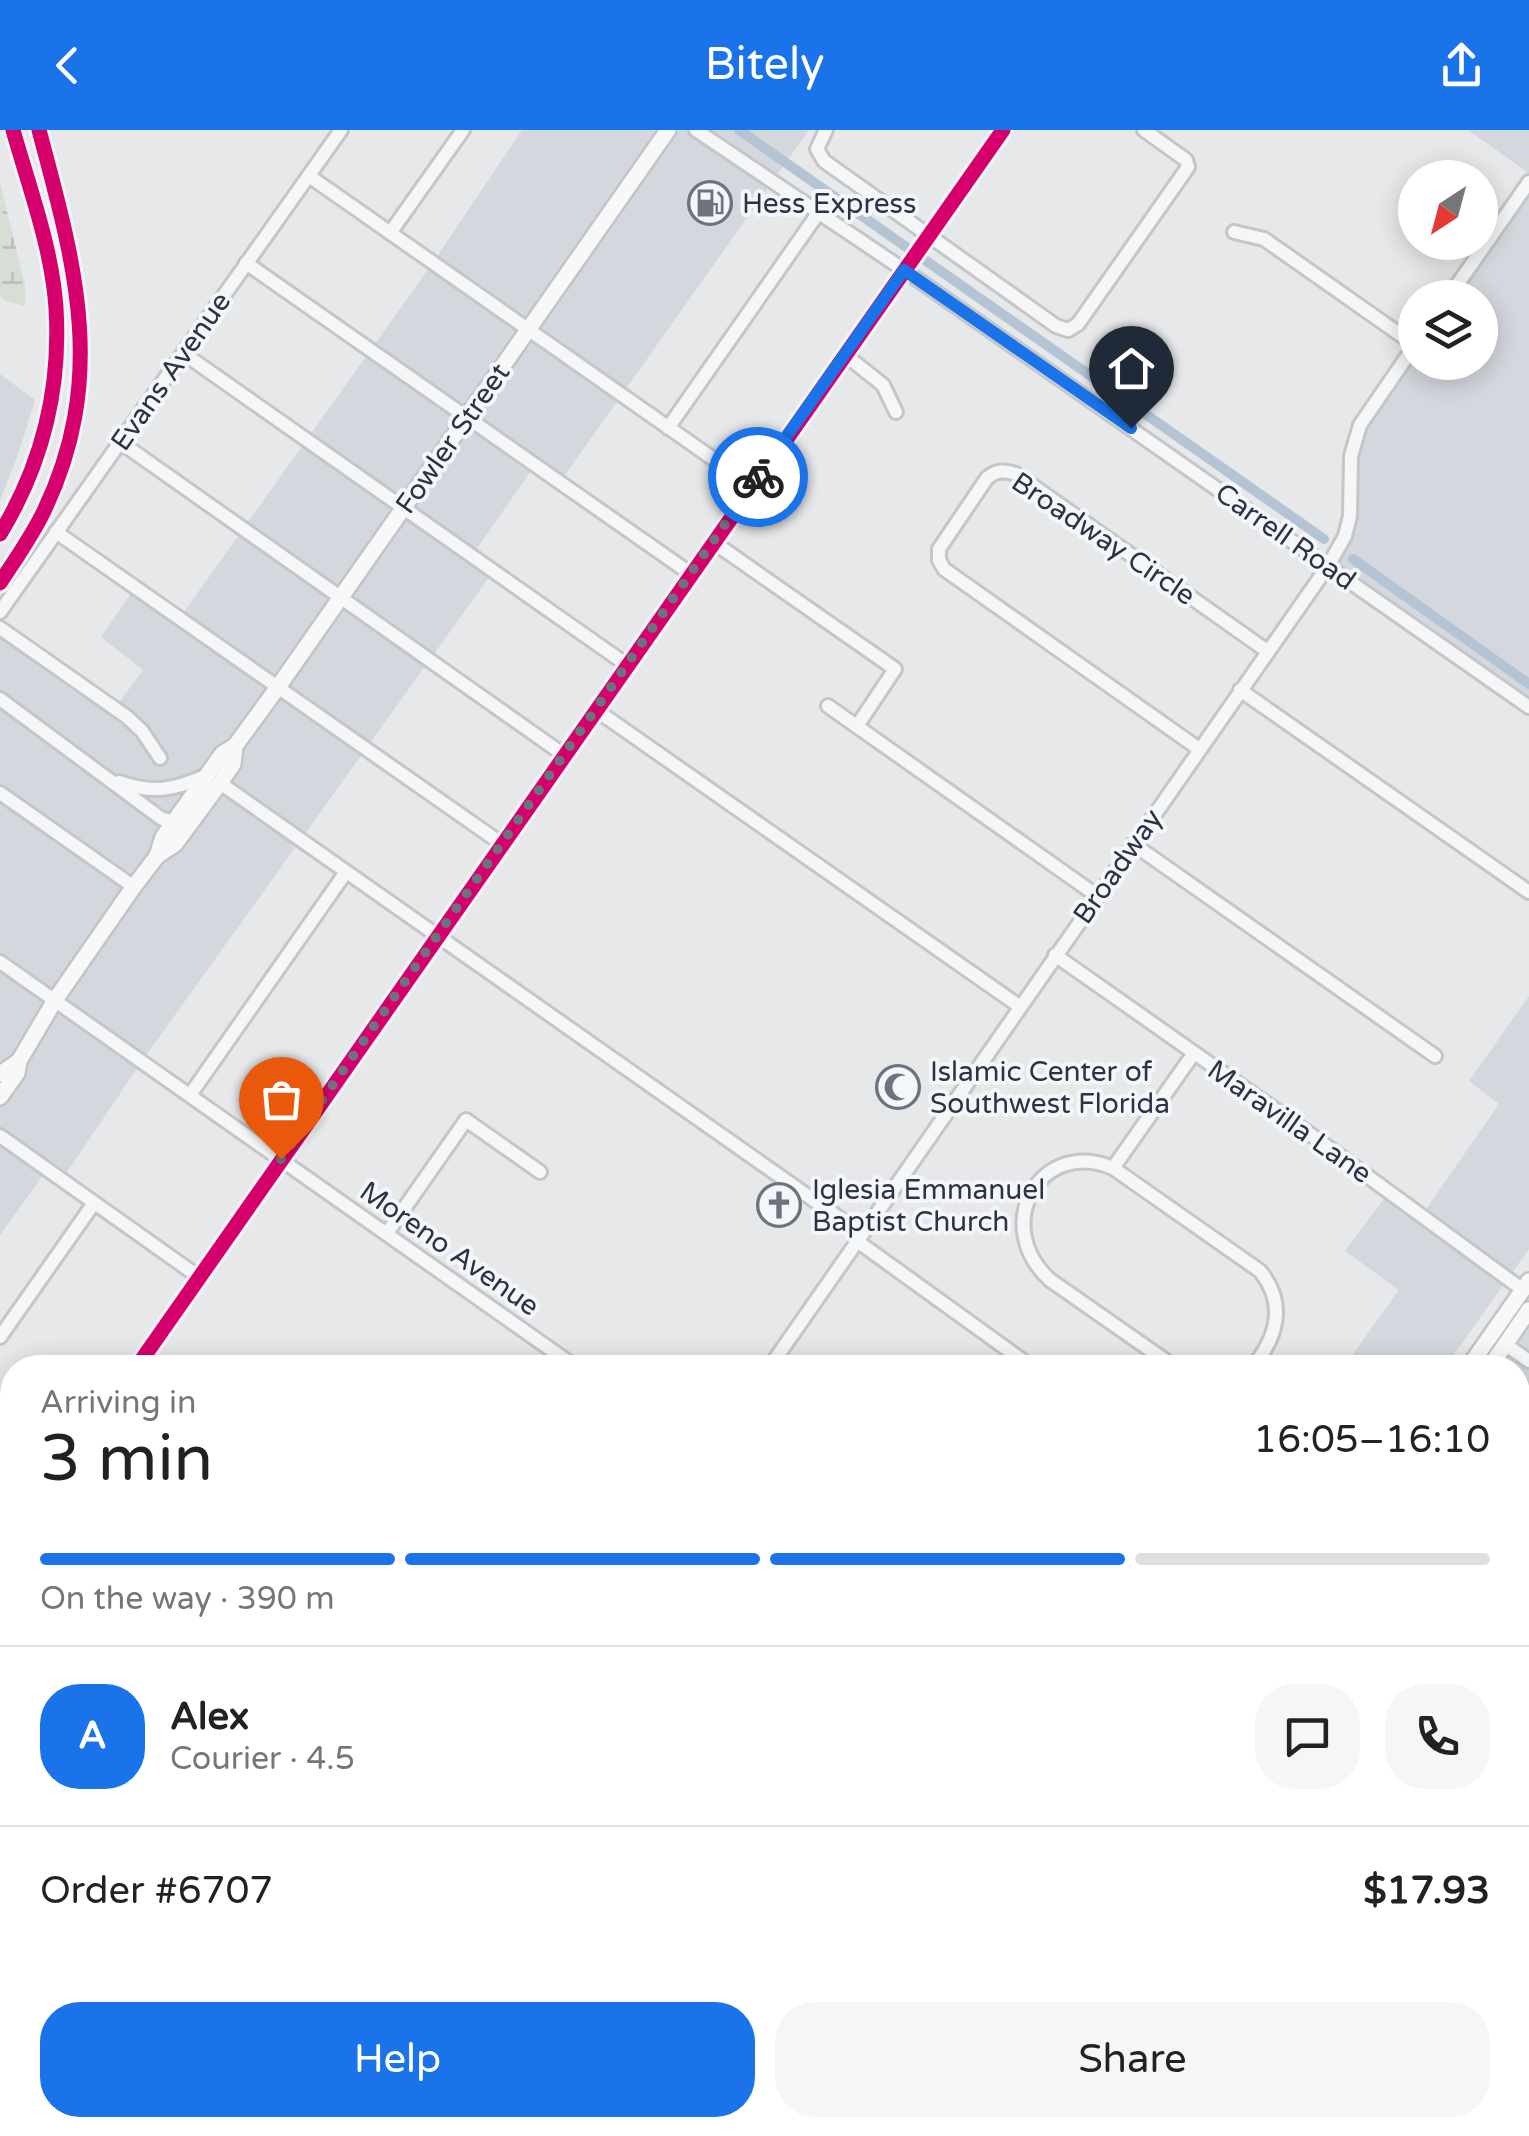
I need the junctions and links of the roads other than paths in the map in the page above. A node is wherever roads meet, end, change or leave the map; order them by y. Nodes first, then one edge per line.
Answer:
1 (13, 130) edge
2 (39, 130) edge
3 (341, 130) edge
4 (463, 130) edge
5 (668, 130) edge
6 (696, 130) edge
7 (826, 130) edge
8 (981, 130) edge
9 (1144, 130) edge
10 (1000, 135) edge
11 (308, 176) junction
12 (1529, 182) edge
13 (818, 212) junction
14 (1234, 232) dead end
15 (390, 233) junction
16 (926, 239) junction
17 (246, 263) junction
18 (907, 266) junction
19 (1461, 280) edge
20 (528, 330) junction
21 (1398, 333) edge
22 (183, 352) junction
23 (844, 354) junction
24 (1398, 370) edge
25 (896, 412) dead end
26 (467, 418) junction
27 (668, 428) junction
28 (120, 442) junction
29 (752, 486) junction
30 (403, 508) junction
31 (56, 532) junction
32 (0, 534) edge
33 (713, 542) junction
34 (1328, 566) junction
35 (690, 574) junction
36 (0, 583) edge
37 (340, 598) junction
38 (0, 612) edge
39 (0, 628) edge
40 (1268, 650) junction
41 (628, 665) junction
42 (278, 687) junction
43 (1240, 690) junction
44 (0, 699) edge
45 (828, 706) dead end
46 (1529, 706) edge
47 (596, 710) junction
48 (857, 726) junction
49 (1199, 748) junction
50 (564, 755) junction
51 (160, 758) dead end
52 (103, 776) junction
53 (214, 779) junction
54 (0, 793) edge
55 (182, 823) junction
56 (502, 844) junction
57 (1133, 844) junction
58 (346, 872) junction
59 (134, 886) junction
60 (1529, 892) edge
61 (1096, 895) junction
62 (437, 937) junction
63 (1055, 955) junction
64 (0, 962) edge
65 (56, 1000) junction
66 (1019, 1006) junction
67 (1194, 1052) junction
68 (1434, 1056) dead end
69 (6, 1071) edge
70 (190, 1095) junction
71 (0, 1097) edge
72 (0, 1136) edge
73 (281, 1159) junction
74 (1113, 1168) junction
75 (540, 1172) dead end
76 (94, 1202) junction
77 (387, 1233) junction
78 (859, 1238) junction
79 (199, 1277) junction
80 (1526, 1285) edge
81 (1529, 1310) edge
82 (0, 1337) edge
83 (1510, 1337) junction
84 (145, 1355) edge
85 (560, 1355) edge
86 (778, 1355) edge
87 (1015, 1355) edge
88 (1157, 1355) edge
89 (1262, 1355) edge
90 (1477, 1355) edge
91 (1498, 1355) edge
92 (1524, 1355) edge

1 - 32 main road
2 - 36 main road
3 - 11 street, Evans Avenue
4 - 15 street
5 - 20 main road, Fowler Street
6 - 13 street, Carrell Road
7 - 16 street
8 - 10 street
9 - 16 street
10 - 16 street
11 - 15 street
11 - 17 street, Evans Avenue
12 - 19 street
13 - 18 street, Carrell Road
13 - 27 street
14 - 21 street
15 - 20 street
16 - 18 street
17 - 22 street, Evans Avenue
17 - 26 street
18 - 23 street
18 - 34 street, Carrell Road
20 - 26 main road, Fowler Street
20 - 27 street
22 - 28 street, Evans Avenue
22 - 30 street
23 - 25 street
23 - 29 street
24 - 34 street, Broadway
26 - 30 main road, Fowler Street
26 - 35 street
27 - 29 street
28 - 31 street, Evans Avenue
28 - 37 street
29 - 33 street
30 - 37 main road, Fowler Street
30 - 41 street
31 - 38 street, Evans Avenue
31 - 42 street
33 - 35 street
33 - 48 street
34 - 40 street, Broadway
34 - 46 street, Carrell Road
35 - 41 street
37 - 42 main road, Fowler Street
37 - 50 street
39 - 51 street
40 - 43 street, Broadway
40 - 49 street, Broadway Circle
41 - 47 street
42 - 53 main road, Fowler Street
42 - 56 street
43 - 49 street, Broadway
43 - 60 street
44 - 52 street
45 - 48 street
47 - 50 street
47 - 66 street
48 - 61 street
49 - 57 street, Broadway
50 - 56 street
52 - 53 street
52 - 55 street
53 - 55 main road, Fowler Street
53 - 58 street
54 - 59 street
55 - 59 main road, Fowler Street
56 - 62 street
57 - 61 street, Broadway
57 - 68 street
58 - 62 street
58 - 70 street
59 - 65 main road, Fowler Street
61 - 63 street, Broadway
62 - 73 street
62 - 78 street
63 - 66 street, Broadway
63 - 67 street, Maravilla Lane
64 - 65 street, Moreno Avenue
65 - 69 main road, Fowler Street
65 - 70 street, Moreno Avenue
66 - 78 street, Broadway
67 - 74 street
67 - 80 street, Maravilla Lane
69 - 71 main road, Fowler Street
70 - 73 street, Moreno Avenue
72 - 76 street
73 - 77 street, Moreno Avenue
73 - 79 street
74 - 88 street
74 - 89 street
75 - 77 street
76 - 79 street
76 - 82 street
77 - 85 street, Moreno Avenue
78 - 86 street, Broadway
78 - 87 street
79 - 84 street
80 - 83 main road
80 - 90 main road
81 - 83 main road
83 - 91 main road
83 - 92 street

